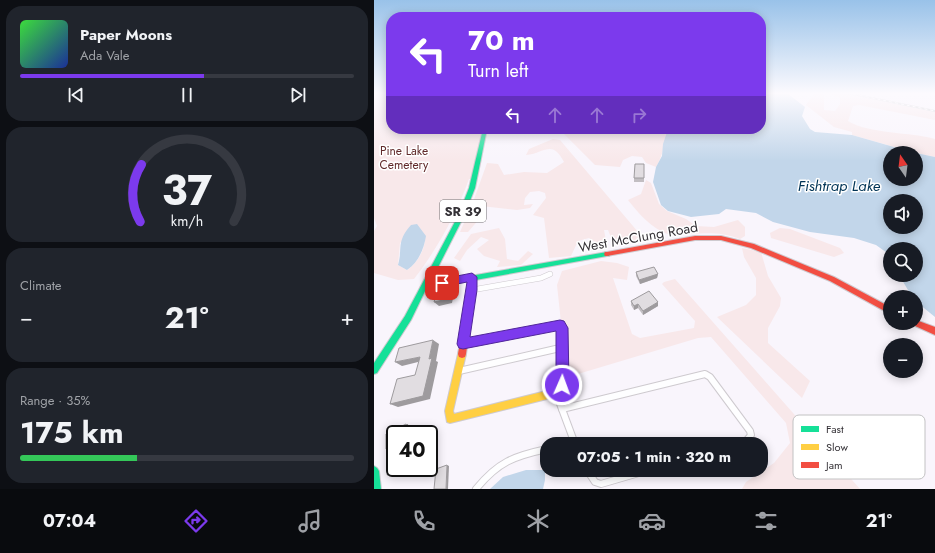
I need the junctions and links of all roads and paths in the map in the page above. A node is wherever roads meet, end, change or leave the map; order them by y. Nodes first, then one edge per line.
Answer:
1 (484, 134) edge
2 (550, 274) dead end
3 (472, 277) junction
4 (424, 287) junction
5 (472, 290) junction
6 (883, 307) edge
7 (923, 326) edge
8 (935, 331) edge
9 (463, 344) junction
10 (562, 347) junction
11 (374, 370) edge
12 (459, 371) junction
13 (556, 393) junction
14 (562, 409) junction
15 (570, 437) edge
16 (749, 437) edge
17 (540, 451) edge
18 (374, 471) edge
19 (592, 477) edge
20 (625, 477) edge
21 (376, 489) edge
22 (476, 489) edge

1 - 4 street, SR 39
2 - 5 street
3 - 4 street, West McClung Road
3 - 5 street
3 - 6 street, West McClung Road
4 - 11 street, SR 39
5 - 9 street
7 - 8 street
9 - 10 street
9 - 12 street
10 - 12 street
10 - 13 street
12 - 13 street
13 - 14 street
14 - 15 street
14 - 16 street
17 - 22 street
18 - 21 street
19 - 20 street

